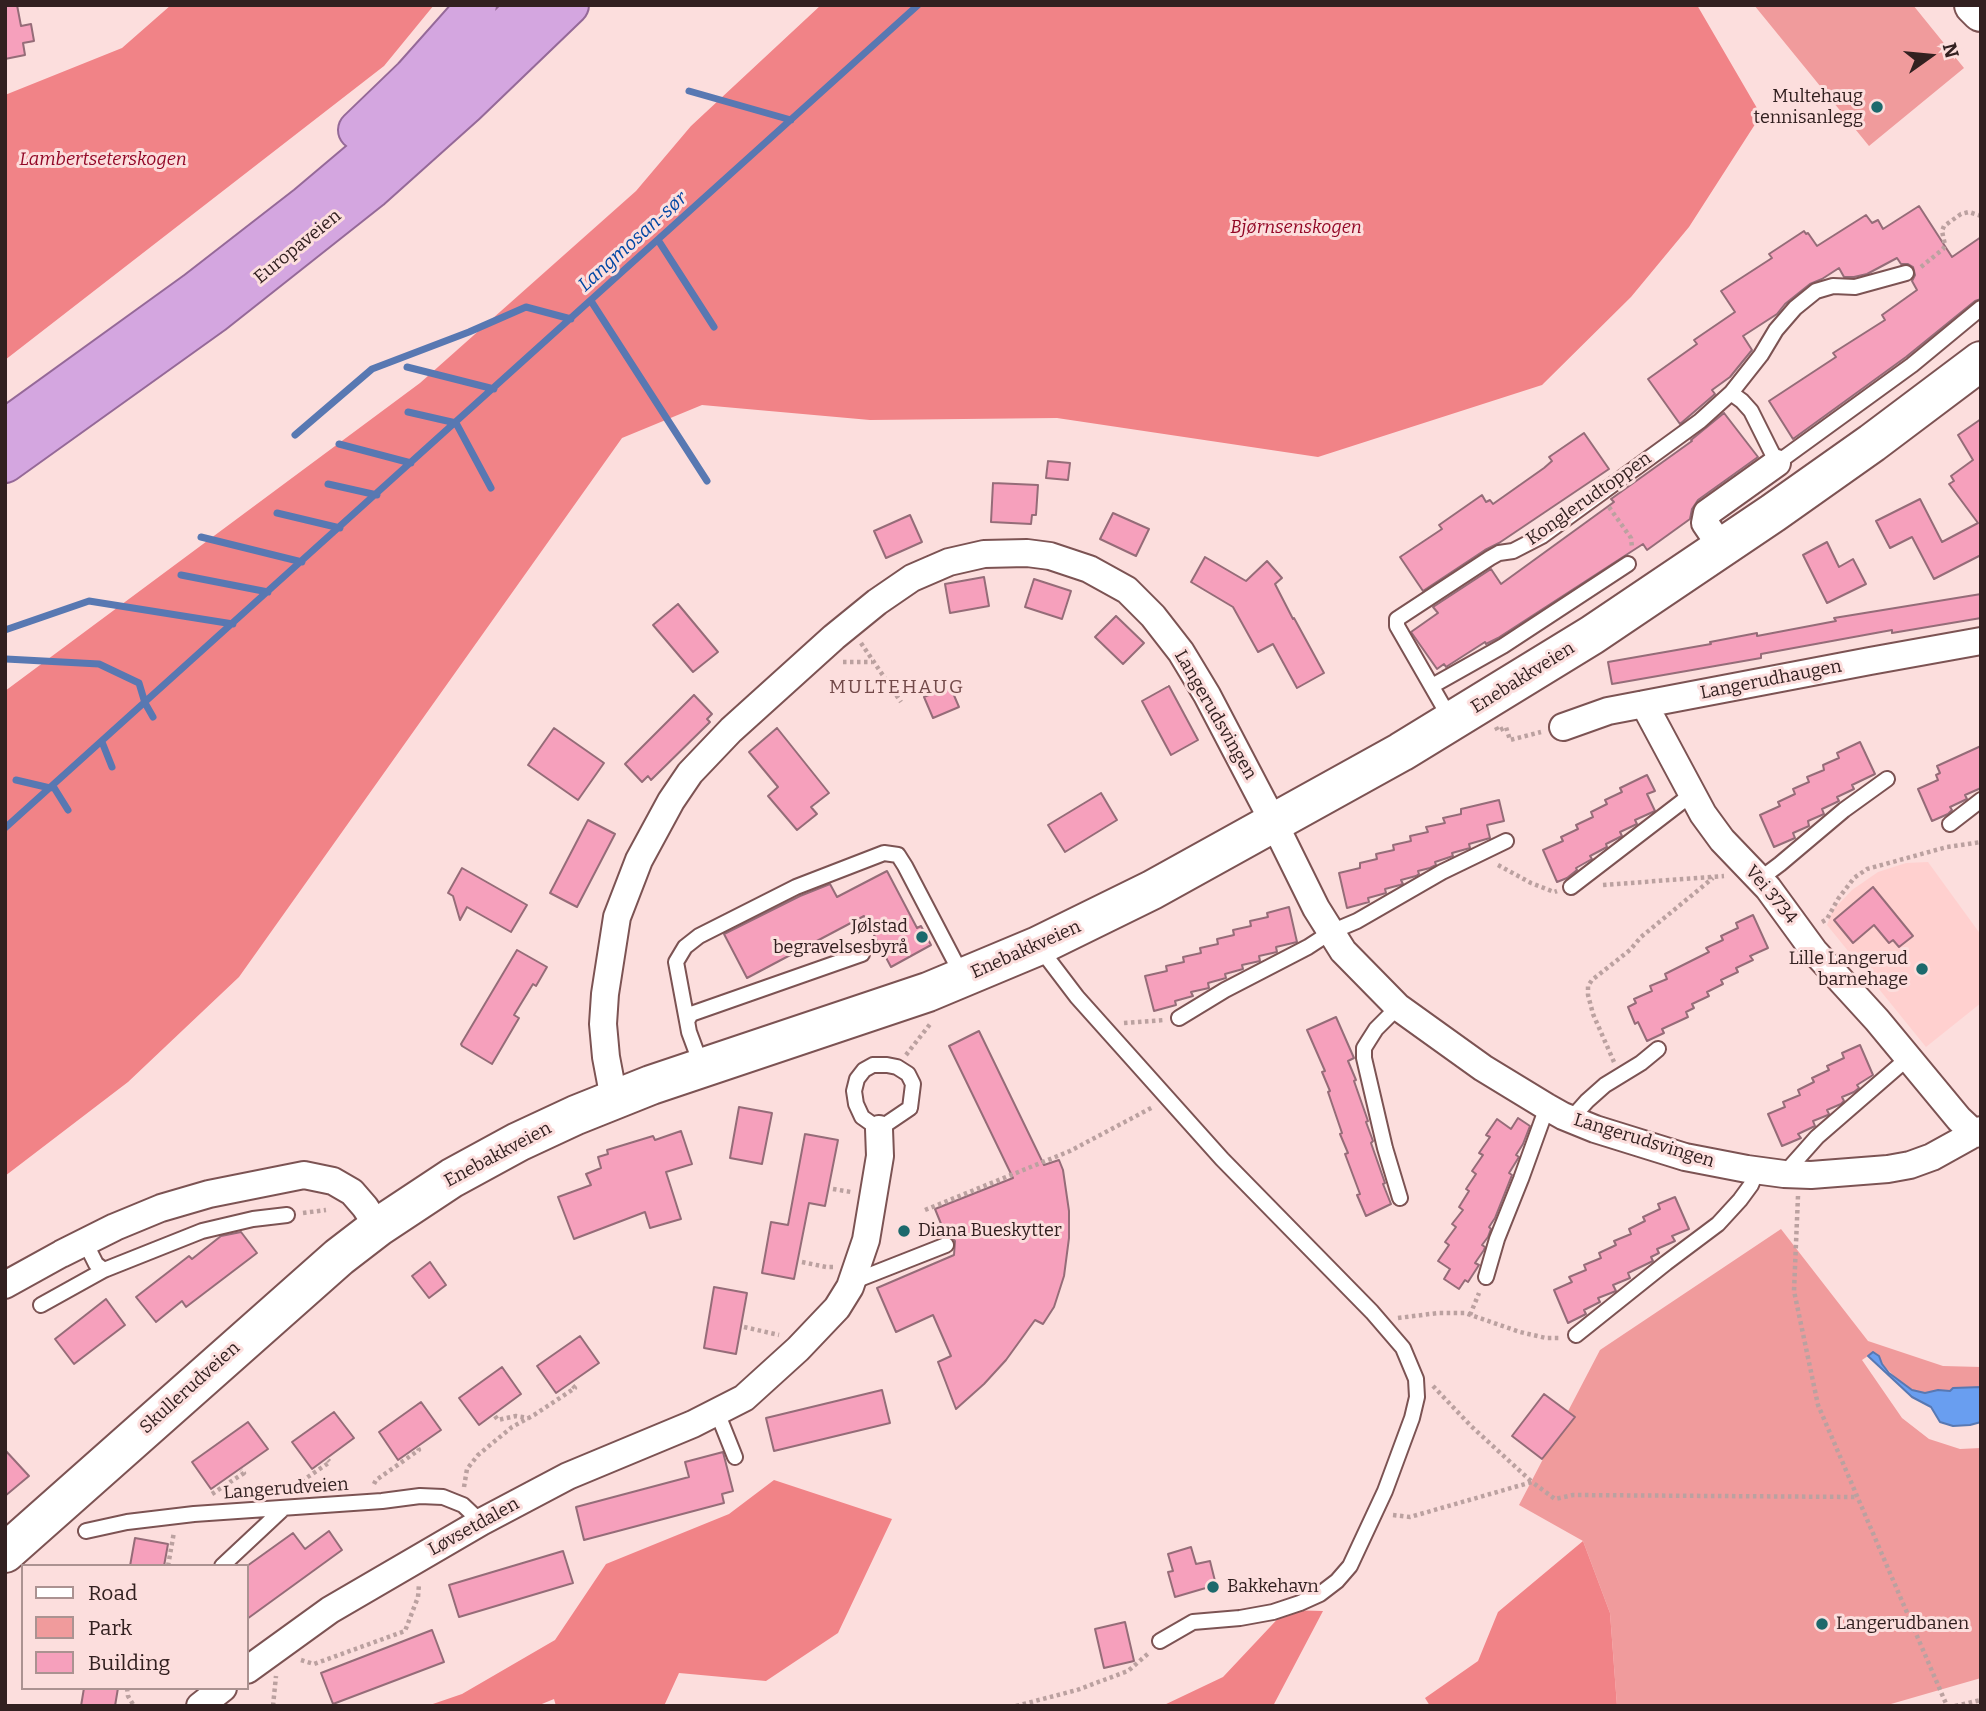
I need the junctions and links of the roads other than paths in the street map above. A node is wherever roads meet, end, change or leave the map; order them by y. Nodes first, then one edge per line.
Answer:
1 (477, 5) edge
2 (529, 5) edge
3 (569, 5) edge
4 (1975, 5) edge
5 (1981, 12) edge
6 (251, 250) junction
7 (1906, 273) road end
8 (1981, 308) edge
9 (1981, 361) edge
10 (1731, 393) junction
11 (5, 429) edge
12 (5, 463) edge
13 (1777, 463) junction
14 (1722, 548) junction
15 (1628, 564) road end
16 (1981, 642) edge
17 (1432, 687) junction
18 (1644, 704) junction
19 (1452, 721) junction
20 (1563, 727) road end
21 (1886, 779) dead end
22 (1692, 794) junction
23 (1981, 800) edge
24 (1274, 823) junction
25 (1950, 824) dead end
26 (1506, 842) dead end
27 (1756, 875) junction
28 (1571, 887) road end
29 (1331, 932) junction
30 (1038, 946) junction
31 (862, 954) dead end
32 (964, 978) junction
33 (1398, 1007) junction
34 (1179, 1018) road end
35 (687, 1021) junction
36 (1658, 1049) dead end
37 (1908, 1058) junction
38 (702, 1068) junction
39 (614, 1099) junction
40 (1546, 1107) junction
41 (1571, 1119) junction
42 (879, 1129) junction
43 (1978, 1132) edge
44 (1757, 1171) junction
45 (1792, 1174) junction
46 (1399, 1198) dead end
47 (287, 1215) dead end
48 (378, 1227) junction
49 (85, 1242) junction
50 (946, 1245) dead end
51 (104, 1270) junction
52 (843, 1274) junction
53 (1486, 1276) dead end
54 (5, 1285) edge
55 (41, 1305) dead end
56 (1576, 1335) road end
57 (717, 1412) junction
58 (735, 1457) dead end
59 (288, 1508) junction
60 (472, 1513) junction
61 (86, 1531) dead end
62 (5, 1553) edge
63 (224, 1564) edge
64 (1160, 1641) road end
65 (248, 1669) edge
66 (220, 1690) edge
67 (200, 1706) edge

1 - 6 highway
2 - 6 highway, Europaveien
3 - 12 highway, Europaveien
4 - 5 main road
6 - 11 highway, Europaveien
7 - 10 lane, Konglerudtoppen
8 - 13 lane
9 - 14 main road, Enebakkveien
10 - 13 lane
10 - 17 lane, Konglerudtoppen
13 - 14 street
14 - 19 main road, Enebakkveien
15 - 17 lane
16 - 18 street, Langerudhaugen
17 - 19 lane, Konglerudtoppen
18 - 20 street, Langerudhaugen
18 - 22 street, Vei 3734
19 - 24 main road, Enebakkveien
21 - 27 lane
22 - 27 street, Vei 3734
22 - 28 lane
23 - 25 lane
24 - 29 street, Langerudsvingen
24 - 30 main road, Enebakkveien
24 - 39 street, Langerudsvingen
26 - 29 lane
27 - 37 street, Vei 3734
29 - 33 street, Langerudsvingen
29 - 34 lane
30 - 32 main road, Enebakkveien
30 - 64 lane
31 - 35 lane
32 - 35 lane
32 - 38 main road, Enebakkveien
33 - 40 street, Langerudsvingen
33 - 46 lane
35 - 38 lane
36 - 41 lane
37 - 43 street, Vei 3734
37 - 45 lane
38 - 39 main road, Enebakkveien
39 - 48 main road, Enebakkveien
40 - 41 street, Langerudsvingen
40 - 53 lane
41 - 44 street, Langerudsvingen
42 - 42 lane
42 - 52 street, Løvsetdalen
43 - 45 street, Langerudsvingen
44 - 45 street, Langerudsvingen
44 - 56 lane
47 - 51 lane
48 - 49 street
48 - 62 main road, Skullerudveien
49 - 51 lane
49 - 54 street
50 - 52 lane
51 - 55 lane
52 - 57 street, Løvsetdalen
57 - 58 lane
57 - 60 street, Løvsetdalen
59 - 60 lane, Langerudveien
59 - 61 lane, Langerudveien
59 - 63 lane
60 - 65 street, Løvsetdalen
66 - 67 street

